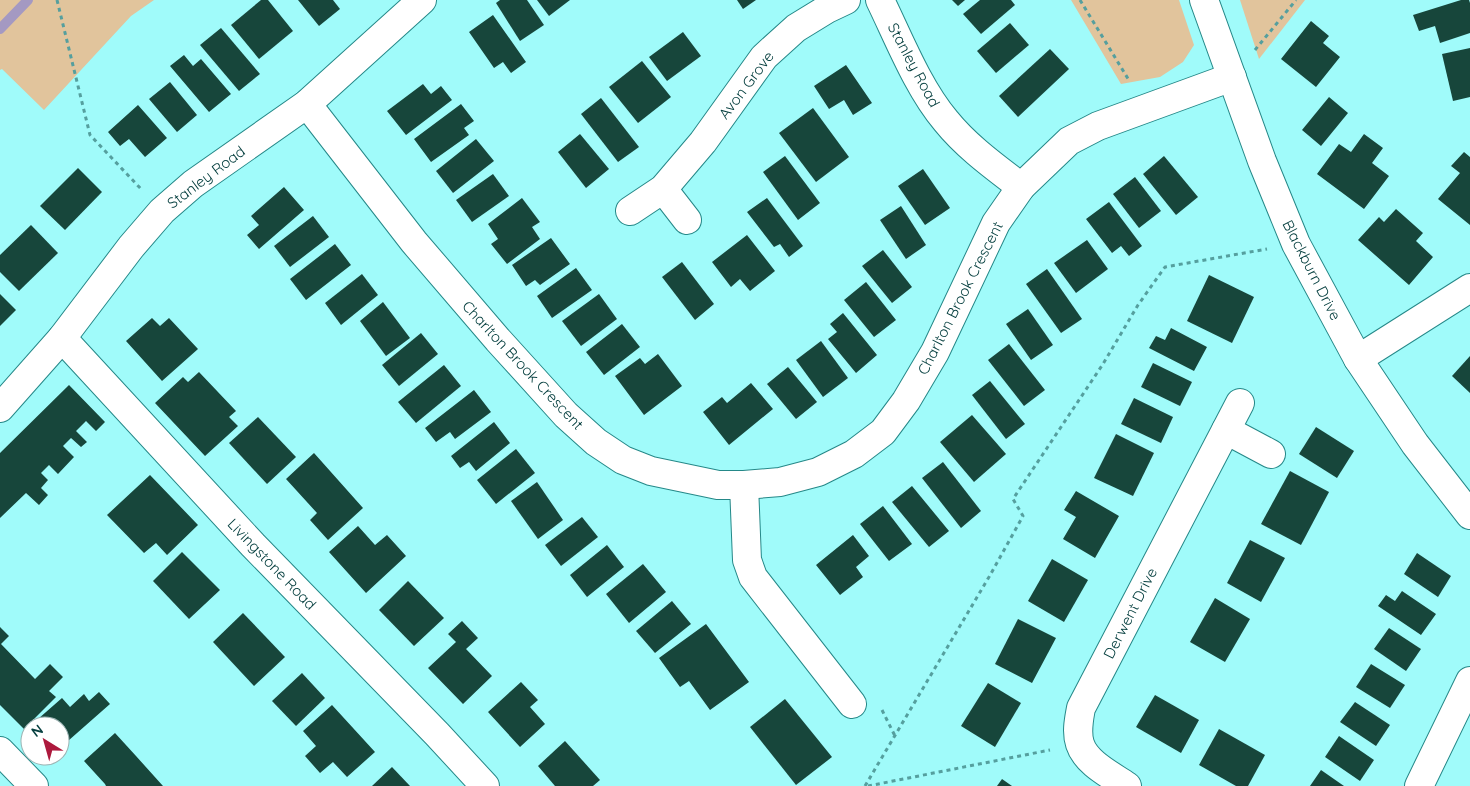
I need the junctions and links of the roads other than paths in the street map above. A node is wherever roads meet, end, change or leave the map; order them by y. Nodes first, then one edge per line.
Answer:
1 (422, 0) edge
2 (846, 0) edge
3 (880, 0) edge
4 (1204, 0) edge
5 (1232, 77) junction
6 (307, 104) junction
7 (1021, 187) junction
8 (663, 189) junction
9 (630, 211) dead end
10 (686, 220) dead end
11 (1470, 288) edge
12 (62, 338) junction
13 (1358, 359) junction
14 (1240, 403) dead end
15 (0, 408) edge
16 (1226, 430) junction
17 (1271, 454) dead end
18 (744, 485) junction
19 (1470, 515) edge
20 (1470, 681) edge
21 (852, 704) dead end
22 (0, 751) edge
23 (33, 786) edge
24 (485, 786) edge
25 (1127, 786) edge
26 (1419, 786) edge

1 - 6 street, Stanley Road
2 - 8 street, Avon Grove
3 - 7 street, Stanley Road
4 - 5 street, Blackburn Drive
5 - 7 street, Charlton Brook Crescent
5 - 13 street, Blackburn Drive
6 - 12 street, Stanley Road
6 - 18 street, Charlton Brook Crescent
7 - 18 street, Charlton Brook Crescent
8 - 9 street, Avon Grove
8 - 10 street
11 - 13 street
12 - 15 street, Stanley Road
12 - 24 street, Livingstone Road
13 - 19 street, Blackburn Drive
14 - 16 street, Derwent Drive
16 - 17 street
16 - 25 street, Derwent Drive
18 - 21 street
20 - 26 street
22 - 23 street

